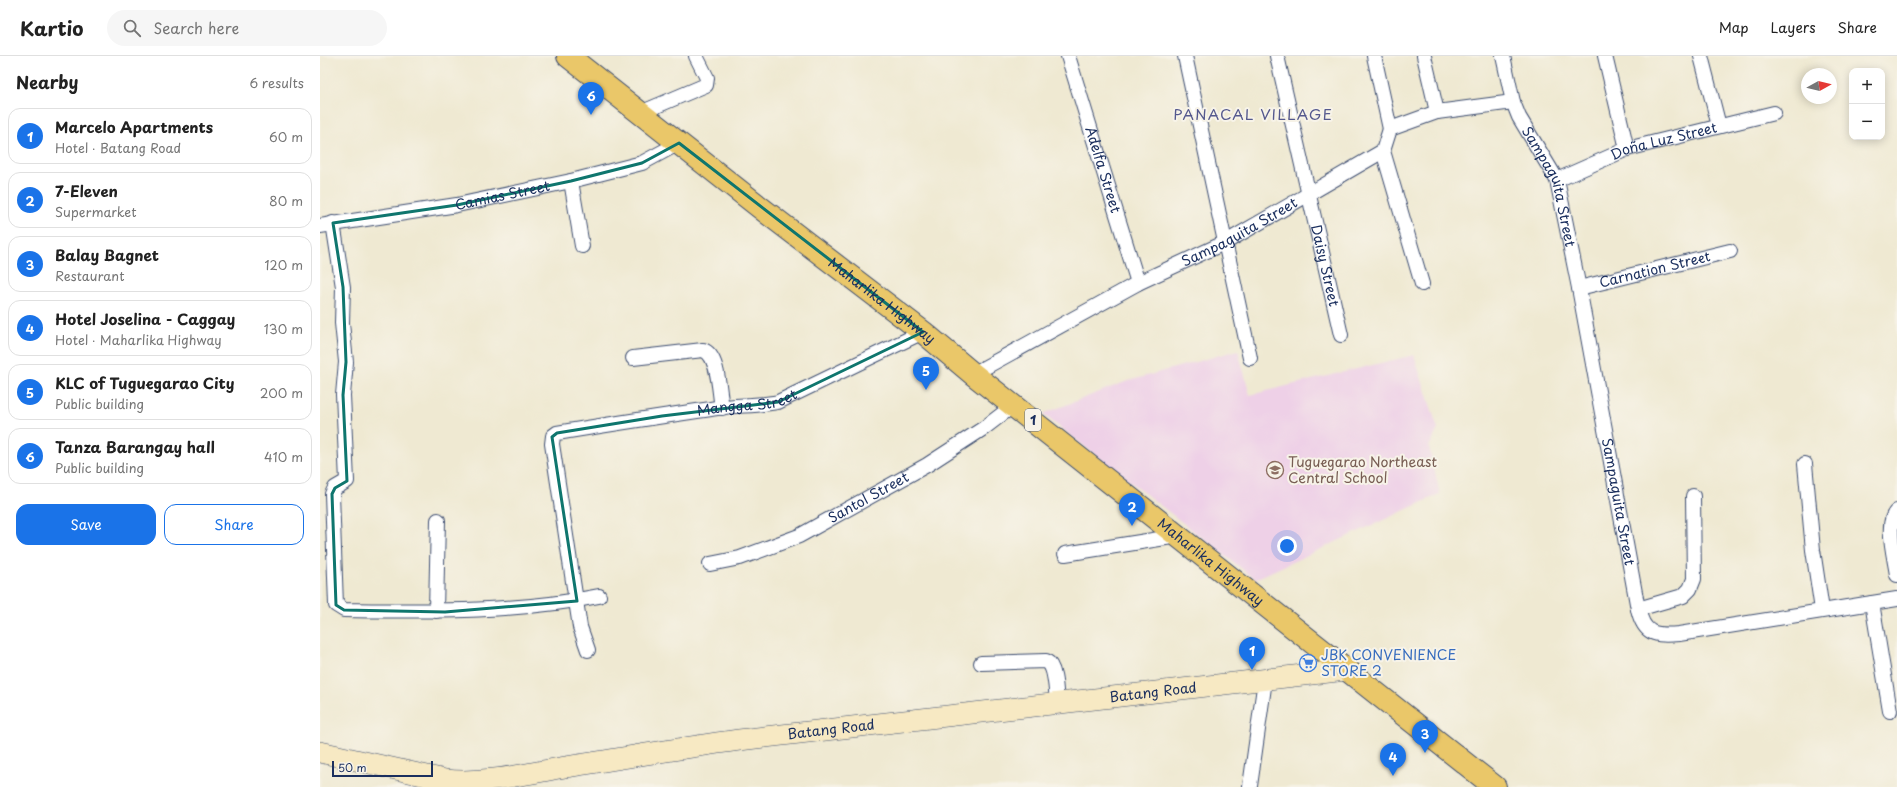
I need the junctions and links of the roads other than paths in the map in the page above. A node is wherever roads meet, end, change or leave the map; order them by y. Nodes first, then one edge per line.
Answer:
1 (568, 56) edge
2 (696, 56) edge
3 (1068, 56) edge
4 (1186, 56) edge
5 (1277, 56) edge
6 (1374, 56) edge
7 (1424, 56) edge
8 (1503, 56) edge
9 (1605, 56) edge
10 (1702, 56) edge
11 (1513, 102) junction
12 (1437, 112) junction
13 (640, 113) junction
14 (1774, 113) dead end
15 (1719, 126) junction
16 (1390, 129) junction
17 (679, 143) junction
18 (1627, 149) junction
19 (1383, 152) junction
20 (1557, 180) junction
21 (571, 181) junction
22 (1308, 196) junction
23 (326, 225) edge
24 (1226, 242) junction
25 (582, 246) dead end
26 (1730, 251) dead end
27 (1138, 283) junction
28 (1422, 284) dead end
29 (1579, 288) junction
30 (923, 332) junction
31 (1341, 335) dead end
32 (633, 358) dead end
33 (1250, 358) dead end
34 (972, 374) junction
35 (1014, 405) junction
36 (722, 408) junction
37 (1805, 464) dead end
38 (1693, 496) dead end
39 (1897, 511) edge
40 (438, 520) dead end
41 (1178, 536) junction
42 (1066, 554) dead end
43 (710, 564) dead end
44 (1897, 575) edge
45 (599, 596) dead end
46 (1897, 599) edge
47 (577, 601) junction
48 (1872, 603) junction
49 (1638, 609) junction
50 (1822, 610) junction
51 (436, 611) junction
52 (588, 650) dead end
53 (981, 663) dead end
54 (1346, 670) junction
55 (1265, 680) junction
56 (1057, 704) junction
57 (1890, 711) dead end
58 (320, 752) edge
59 (1250, 786) edge
60 (1495, 787) edge

1 - 13 main road, Maharlika Highway / 1
2 - 13 street
3 - 27 street, Adelfa Street
4 - 24 street
5 - 22 street, Daisy Street
6 - 16 street
7 - 12 street
8 - 11 street, Sampaguita Street
9 - 18 street
10 - 15 street
11 - 12 street
11 - 20 street, Sampaguita Street
12 - 16 street
13 - 17 main road, Maharlika Highway / 1
14 - 15 street, Doña Luz Street
15 - 18 street, Doña Luz Street
16 - 19 street
17 - 21 street, Camias Street
17 - 30 main road, Maharlika Highway / 1
18 - 20 street, Doña Luz Street
19 - 22 street, Sampaguita Street
19 - 28 street
20 - 29 street, Sampaguita Street
21 - 23 street, Camias Street
21 - 25 street
22 - 24 street, Sampaguita Street
22 - 31 street, Daisy Street
23 - 51 street
24 - 27 street, Sampaguita Street
24 - 33 street
26 - 29 street, Carnation Street
27 - 34 street, Sampaguita Street
29 - 49 street, Sampaguita Street
30 - 34 main road, Maharlika Highway / 1
30 - 36 street, Mangga Street
32 - 36 street
34 - 35 main road, Maharlika Highway / 1
35 - 41 main road, Maharlika Highway / 1
35 - 43 street, Santol Street
36 - 47 street, Mangga Street
37 - 50 street
38 - 49 street
39 - 44 street
40 - 51 street
41 - 42 street
41 - 54 main road, Maharlika Highway / 1
45 - 47 street
46 - 48 street, Sampaguita Street
47 - 51 street
47 - 52 street
48 - 50 street, Sampaguita Street
48 - 57 street
49 - 50 street, Sampaguita Street
53 - 56 street
54 - 55 street, Batang Road
54 - 60 main road, Maharlika Highway / 1
55 - 56 street, Batang Road
55 - 59 street
56 - 58 street, Batang Road

